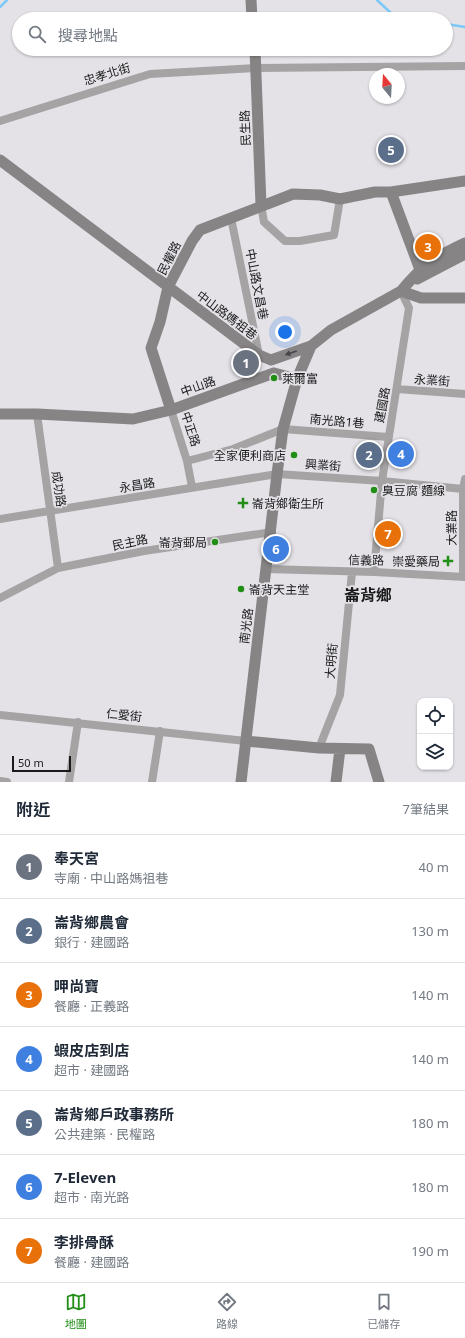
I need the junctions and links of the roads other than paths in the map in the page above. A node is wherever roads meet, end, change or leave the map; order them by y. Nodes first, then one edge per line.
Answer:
1 (251, 0) edge
2 (252, 12) edge
3 (255, 56) edge
4 (465, 66) edge
5 (256, 68) junction
6 (0, 121) edge
7 (0, 160) edge
8 (465, 181) edge
9 (391, 192) junction
10 (340, 198) junction
11 (261, 205) junction
12 (231, 218) junction
13 (465, 243) edge
14 (465, 254) edge
15 (421, 272) junction
16 (168, 288) junction
17 (401, 291) junction
18 (465, 298) edge
19 (311, 346) junction
20 (259, 355) junction
21 (271, 360) junction
22 (274, 373) junction
23 (297, 379) junction
24 (397, 389) junction
25 (465, 394) edge
26 (171, 410) junction
27 (0, 414) edge
28 (36, 414) junction
29 (283, 429) junction
30 (388, 437) junction
31 (187, 461) junction
32 (277, 474) junction
33 (465, 479) edge
34 (382, 481) junction
35 (192, 487) junction
36 (463, 489) junction
37 (50, 511) junction
38 (0, 519) edge
39 (272, 532) junction
40 (58, 568) junction
41 (266, 569) junction
42 (352, 572) junction
43 (374, 572) junction
44 (464, 577) edge
45 (0, 598) edge
46 (0, 715) edge
47 (78, 722) junction
48 (160, 731) junction
49 (246, 741) junction
50 (319, 748) junction
51 (340, 749) junction
52 (0, 781) edge
53 (7, 782) edge
54 (69, 782) edge
55 (152, 782) edge
56 (241, 782) edge
57 (336, 782) edge
58 (379, 782) edge

1 - 2 street
3 - 5 street, 民生路
4 - 5 street, 忠孝北街
5 - 6 street, 忠孝北街
5 - 11 street, 民生路
7 - 16 street, 民權路
8 - 9 street, 民權路
9 - 10 street, 民權路
9 - 15 street
10 - 11 street, 民權路
10 - 11 street
11 - 12 street, 民權路
12 - 16 street, 民權路
12 - 20 street, 中山路文昌巷
13 - 15 street
14 - 15 street
15 - 17 street
16 - 20 street, 中山路媽祖巷
16 - 26 street, 中正路
17 - 18 street
17 - 19 street
17 - 24 street, 建國路
19 -> 21 street
19 - 23 street, 南光路
20 - 21 street, 中山路媽祖巷
21 - 22 street
22 - 23 street
22 - 26 street, 中山路
23 - 29 street, 南光路
24 - 25 street, 永業街
24 - 30 street, 建國路
26 - 28 street, 中山路
26 - 31 street, 中正路
27 - 28 street, 中山路
28 - 37 street, 成功路
29 - 30 street, 南光路1巷
29 - 31 street
29 - 32 street, 南光路
30 - 34 street, 建國路
31 - 35 street, 中正路
32 - 34 street, 興業街
32 - 35 street, 永昌路
32 - 39 street, 南光路
33 - 36 street, 大業路
34 - 36 street, 興業街
34 - 43 street, 建國路
35 - 37 street, 永昌路
36 - 44 street, 大業路
37 - 38 street, 永昌路
37 - 40 street, 成功路
39 - 40 street, 民主路
39 - 41 street, 南光路
40 - 45 street, 民主路
41 - 42 street, 信義路
41 - 49 street, 南光路
42 - 43 street, 信義路
42 - 50 street, 大明街
43 - 44 street, 信義路
46 - 47 street, 仁愛街
47 - 48 street, 仁愛街
47 - 54 street
48 - 49 street, 仁愛街
48 - 55 street
49 - 50 street
49 - 56 street, 南光路
50 - 51 street
51 - 57 street
51 - 58 street
52 - 53 street

